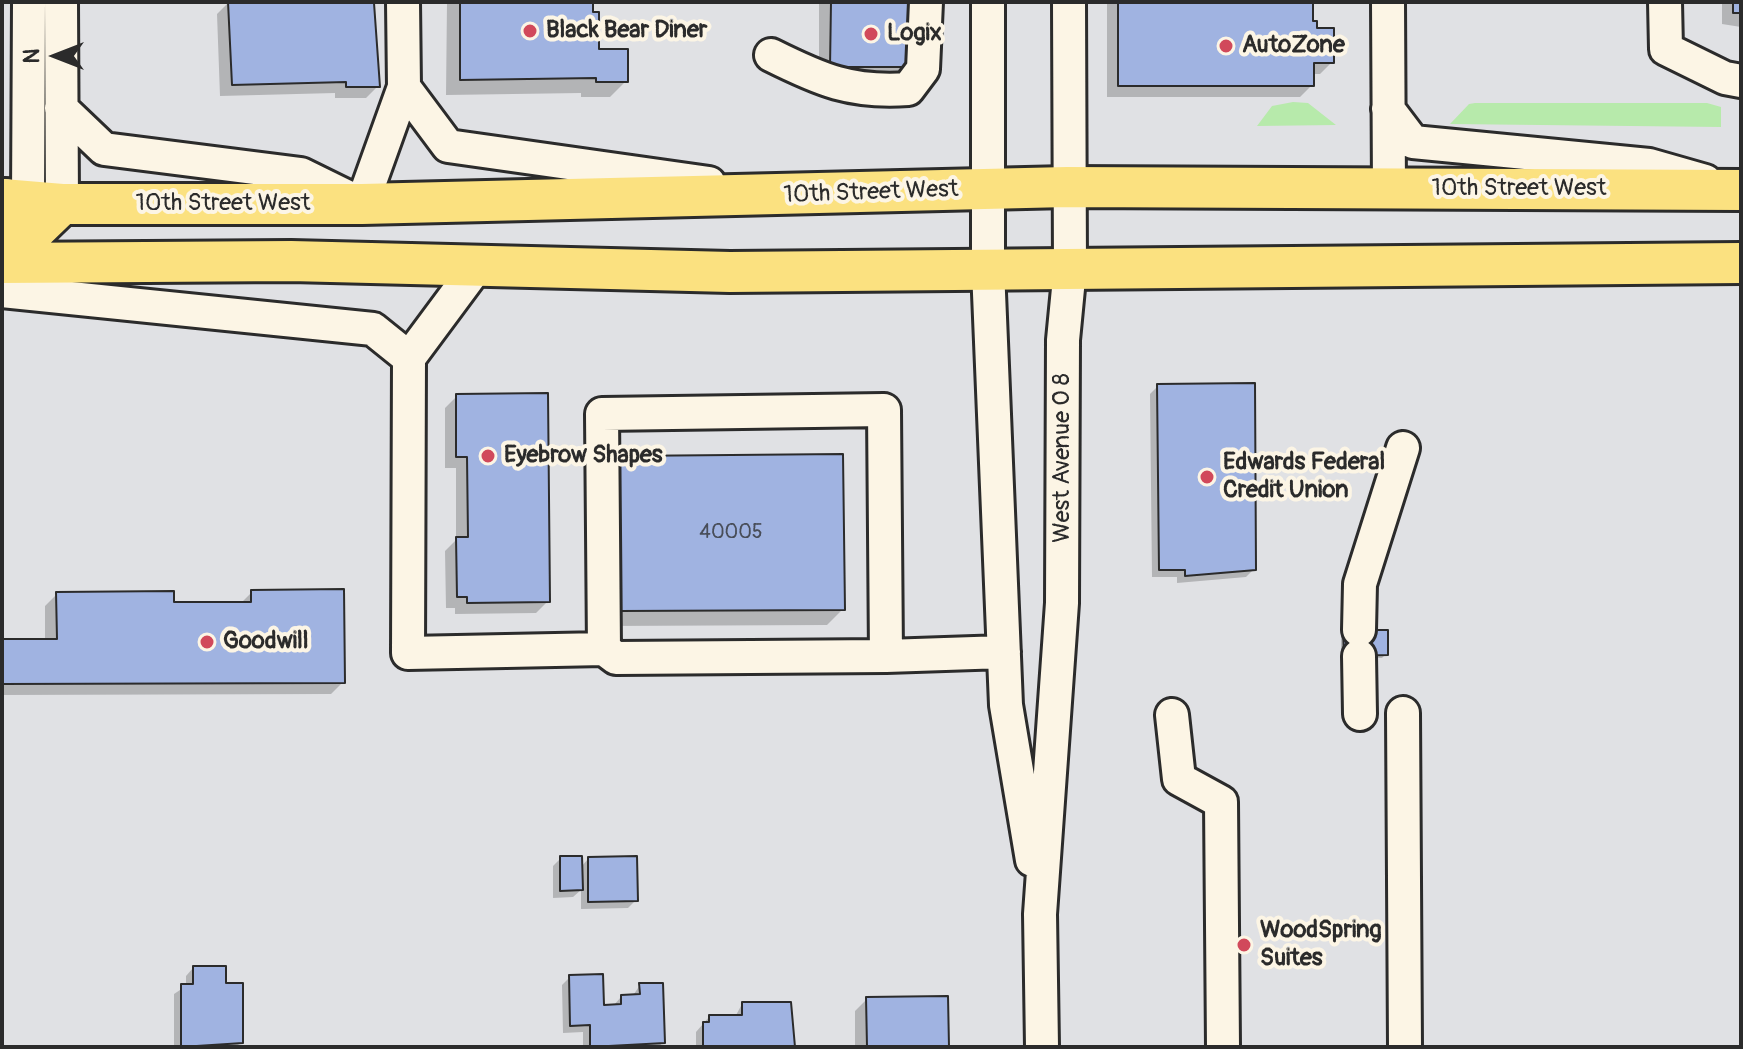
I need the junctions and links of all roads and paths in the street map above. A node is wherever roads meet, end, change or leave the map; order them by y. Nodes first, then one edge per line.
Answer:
1 (29, 2) edge
2 (61, 2) edge
3 (403, 2) edge
4 (926, 2) edge
5 (988, 2) edge
6 (1069, 2) edge
7 (1388, 2) edge
8 (1665, 2) edge
9 (771, 55) dead end
10 (1741, 81) edge
11 (404, 87) junction
12 (61, 108) junction
13 (1388, 109) junction
14 (1067, 187) junction
15 (989, 189) junction
16 (1389, 189) junction
17 (1738, 190) edge
18 (786, 195) junction
19 (24, 199) edge
20 (362, 204) junction
21 (2, 233) edge
22 (2, 263) edge
23 (1741, 263) edge
24 (478, 265) junction
25 (1070, 268) junction
26 (988, 269) junction
27 (2, 291) edge
28 (409, 358) junction
29 (1403, 448) dead end
30 (604, 649) junction
31 (1004, 652) junction
32 (886, 656) junction
33 (1403, 713) dead end
34 (1360, 714) dead end
35 (1172, 715) dead end
36 (1040, 914) junction
37 (1042, 1047) edge
38 (1223, 1047) edge
39 (1405, 1047) edge

1 - 19 street
2 - 12 street
3 - 11 street
4 - 9 street
5 - 15 street, West Avenue O 8
6 - 14 street, West Avenue O 8
7 - 13 street
8 - 10 street
11 - 18 street
11 - 20 street
12 - 19 street
12 - 20 street
13 - 16 street
13 - 17 street
14 - 15 main road, 10th Street West
14 - 16 main road, 10th Street West
14 - 25 street, West Avenue O 8
15 - 18 main road, 10th Street West
15 - 26 street, West Avenue O 8
16 - 17 main road, 10th Street West
18 - 20 main road, 10th Street West
19 - 20 main road, 10th Street West
19 - 21 main road
22 - 24 main road
23 - 25 main road
24 - 26 main road
24 - 28 street
25 - 26 main road
25 - 36 street, West Avenue O 8
26 - 31 street, West Avenue O 8
27 - 28 street
28 - 30 street
29 - 34 street
30 - 32 street
30 - 32 street
31 - 32 street
31 - 36 street, West Avenue O 8
33 - 39 street
35 - 38 street
36 - 37 street, West Avenue O 8

